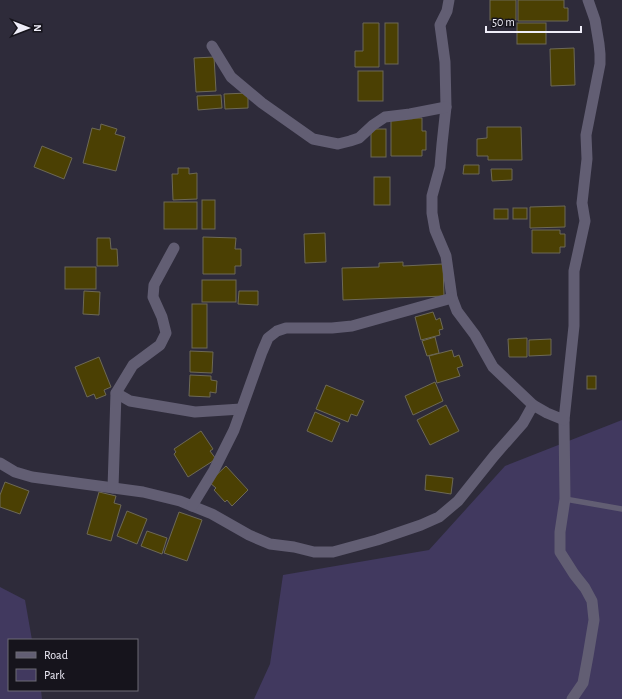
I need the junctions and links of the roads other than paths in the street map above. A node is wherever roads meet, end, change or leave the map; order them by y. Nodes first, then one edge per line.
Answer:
1 (449, 0) edge
2 (588, 0) edge
3 (212, 46) dead end
4 (446, 107) junction
5 (174, 248) dead end
6 (452, 298) junction
7 (116, 393) junction
8 (533, 405) junction
9 (242, 409) junction
10 (564, 420) junction
11 (0, 463) edge
12 (113, 488) junction
13 (565, 499) junction
14 (192, 506) junction
15 (622, 510) edge
16 (572, 699) edge

1 - 4 street
2 - 10 street
3 - 4 street
4 - 6 street
5 - 7 street
6 - 8 street
6 - 9 street
7 - 9 street
7 - 12 street
8 - 10 street
8 - 14 street
9 - 14 street
10 - 13 street
11 - 12 street
12 - 14 street
13 - 15 lane
13 - 16 street

